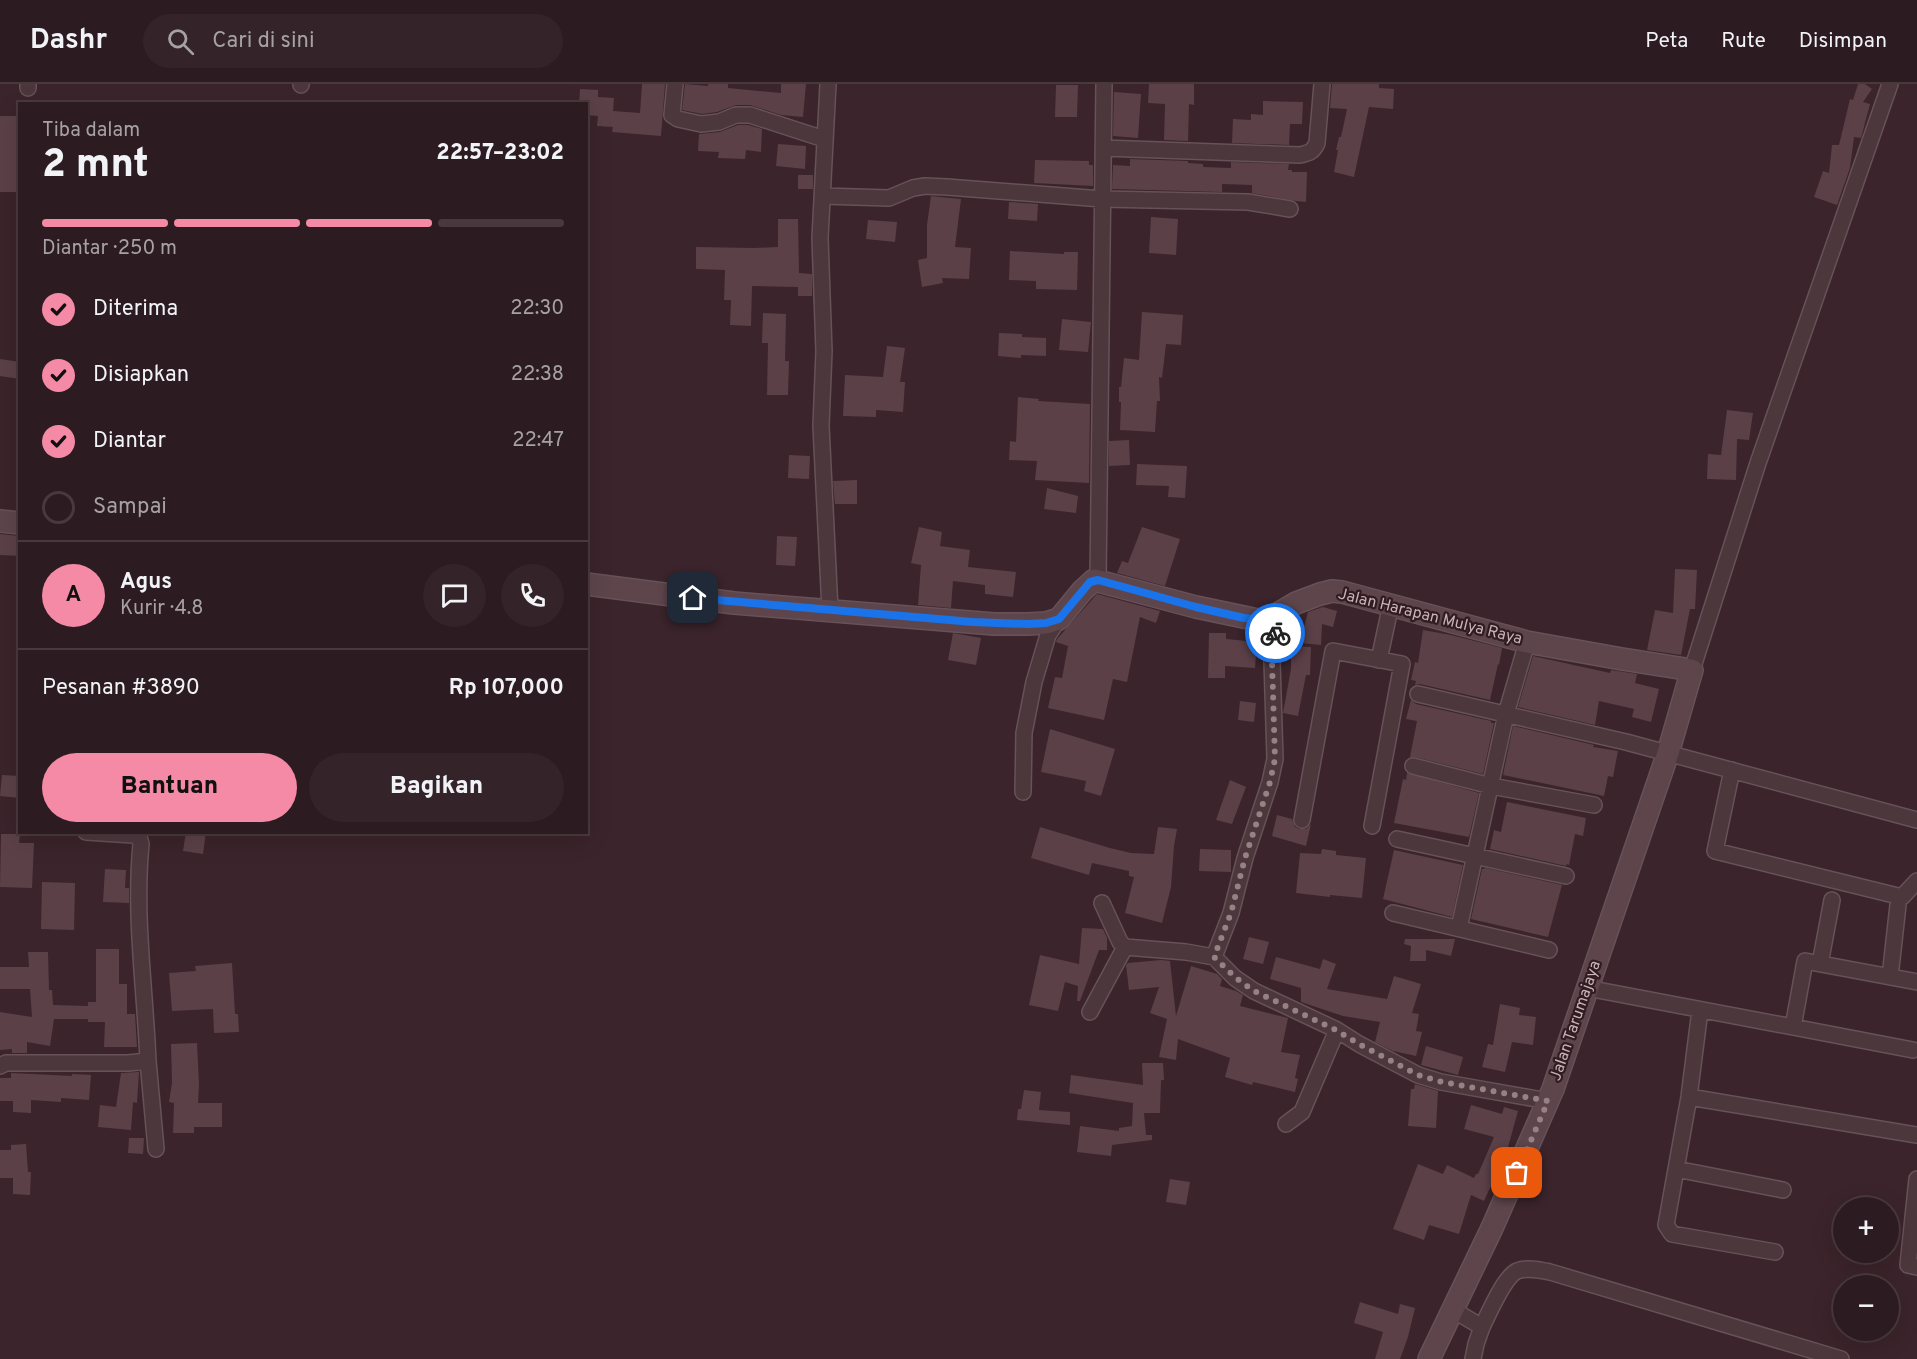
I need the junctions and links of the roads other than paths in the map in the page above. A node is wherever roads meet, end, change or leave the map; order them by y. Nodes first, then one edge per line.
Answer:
1 (675, 84) edge
2 (828, 84) edge
3 (1104, 84) edge
4 (1322, 84) edge
5 (1890, 84) edge
6 (824, 139) junction
7 (1103, 148) junction
8 (823, 196) junction
9 (1102, 199) junction
10 (1290, 209) dead end
11 (0, 521) edge
12 (18, 523) edge
13 (1098, 580) junction
14 (588, 584) edge
15 (1391, 604) junction
16 (830, 610) junction
17 (1276, 615) junction
18 (1059, 619) junction
19 (1527, 642) junction
20 (1378, 660) junction
21 (1692, 670) junction
22 (1418, 694) dead end
23 (1506, 714) junction
24 (1668, 753) junction
25 (1413, 766) dead end
26 (1732, 770) junction
27 (1491, 786) junction
28 (1023, 792) dead end
29 (1594, 805) dead end
30 (1302, 820) dead end
31 (1917, 820) edge
32 (1372, 826) dead end
33 (117, 834) edge
34 (141, 835) edge
35 (1397, 839) dead end
36 (1476, 856) junction
37 (1566, 876) dead end
38 (1917, 881) edge
39 (1832, 900) dead end
40 (1102, 903) dead end
41 (1898, 905) dead end
42 (1393, 913) dead end
43 (1459, 928) junction
44 (1125, 947) junction
45 (1549, 950) dead end
46 (1214, 957) junction
47 (1820, 964) junction
48 (1890, 977) junction
49 (1917, 982) edge
50 (1587, 988) junction
51 (1700, 1010) junction
52 (1090, 1012) dead end
53 (1792, 1027) junction
54 (1336, 1030) junction
55 (1913, 1050) dead end
56 (148, 1061) junction
57 (0, 1066) edge
58 (1689, 1097) junction
59 (1548, 1101) junction
60 (1286, 1124) dead end
61 (1917, 1136) edge
62 (156, 1149) dead end
63 (1676, 1169) junction
64 (1916, 1189) edge
65 (1783, 1190) dead end
66 (1775, 1252) dead end
67 (1917, 1267) edge
68 (1453, 1311) junction
69 (1482, 1327) junction
70 (1429, 1359) edge
71 (1473, 1359) edge
72 (1841, 1359) edge

1 - 6 street
2 - 6 street
3 - 7 street
4 - 7 street
5 - 21 street
6 - 8 street
7 - 9 street
8 - 9 street
8 - 16 street
9 - 10 street
9 - 13 street
11 - 12 street
13 - 17 street, Jalan Harapan Mulya Raya
13 - 18 street
14 - 16 street
15 - 17 street, Jalan Harapan Mulya Raya
15 - 19 street, Jalan Harapan Mulya Raya
15 - 20 street
16 - 18 street
17 - 46 street
18 - 28 street
19 - 21 street, Jalan Harapan Mulya Raya
19 - 23 street
20 - 30 street
20 - 32 street
21 - 24 street, Jalan Tarumajaya
22 - 23 street
23 - 24 street
23 - 27 street
24 - 26 street
24 - 50 street, Jalan Tarumajaya
25 - 27 street
26 - 31 street
26 - 38 street
27 - 29 street
27 - 36 street
33 - 34 street
34 - 56 street
35 - 36 street
36 - 37 street
36 - 43 street
39 - 47 street
40 - 44 street
41 - 48 street
42 - 43 street
43 - 45 street
44 - 46 street
44 - 52 street
46 - 54 street
47 - 48 street
47 - 53 street
48 - 49 street
50 - 51 street
50 - 59 street, Jalan Tarumajaya
51 - 53 street
51 - 58 street
53 - 55 street
54 - 59 street
54 - 60 street
56 - 57 street
56 - 62 street
58 - 61 street
58 - 63 street
59 - 68 street, Jalan Tarumajaya
63 - 65 street
63 - 66 street
64 - 67 street
68 - 69 street
68 - 70 street, Jalan Tarumajaya
69 - 71 street
69 - 72 street

